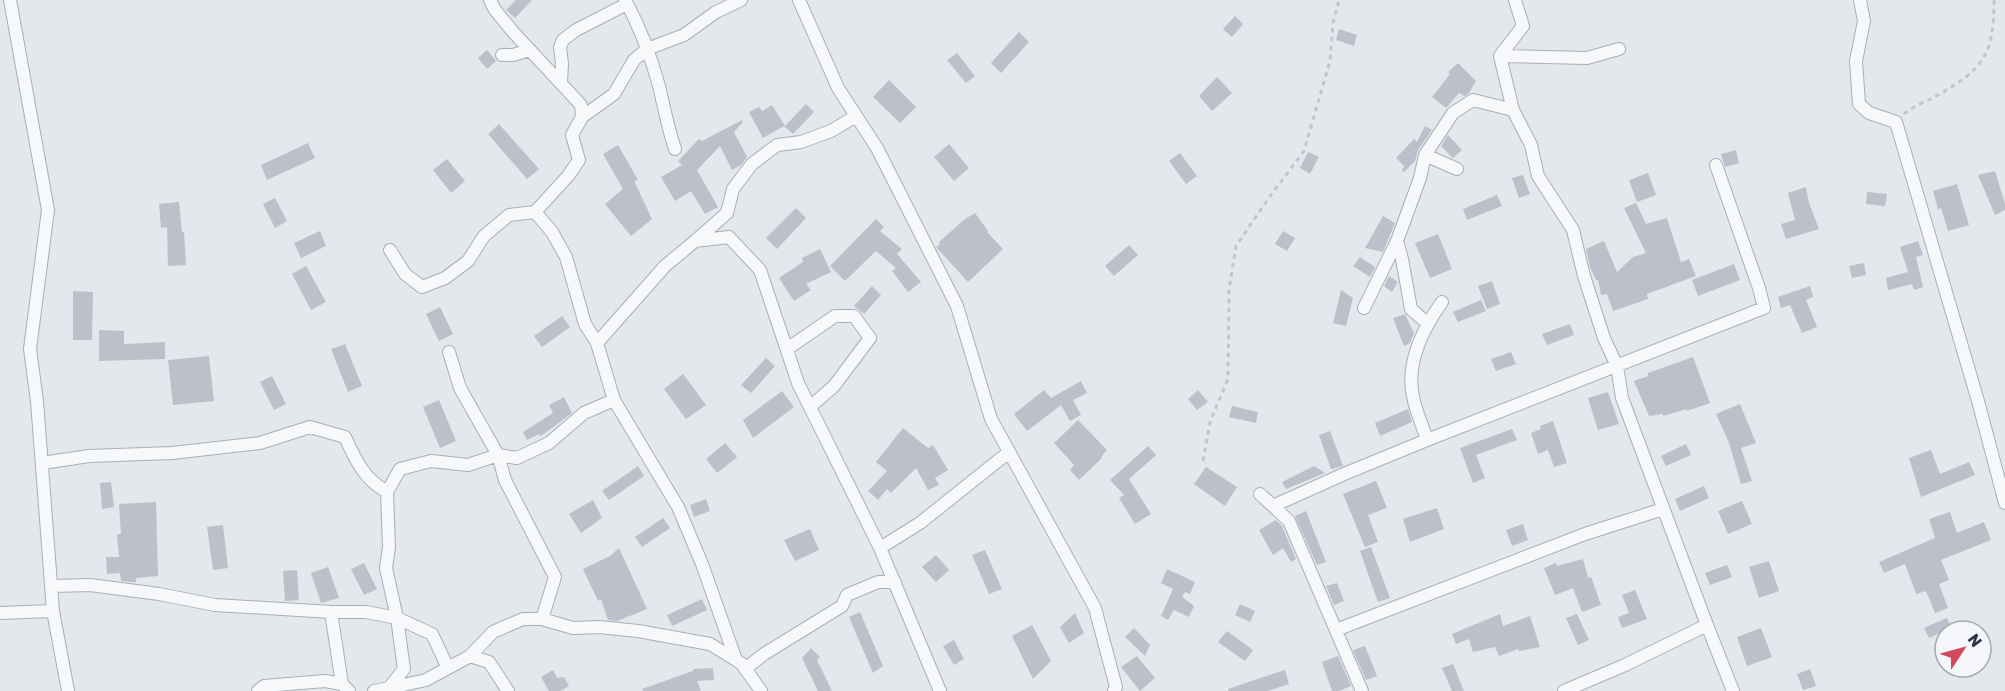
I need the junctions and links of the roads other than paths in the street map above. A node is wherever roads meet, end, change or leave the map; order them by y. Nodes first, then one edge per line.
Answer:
1 (10, 0) edge
2 (490, 0) edge
3 (741, 0) edge
4 (799, 0) edge
5 (1515, 0) edge
6 (1860, 0) edge
7 (626, 2) edge
8 (647, 49) junction
9 (1619, 49) dead end
10 (530, 50) junction
11 (502, 55) dead end
12 (1500, 56) junction
13 (561, 82) junction
14 (1513, 110) junction
15 (856, 116) junction
16 (582, 117) junction
17 (675, 149) dead end
18 (1425, 155) junction
19 (1716, 165) dead end
20 (1457, 169) dead end
21 (535, 212) junction
22 (727, 213) junction
23 (729, 237) junction
24 (695, 241) junction
25 (1397, 241) junction
26 (390, 250) dead end
27 (1442, 302) dead end
28 (1364, 308) dead end
29 (1427, 323) junction
30 (597, 343) junction
31 (787, 349) junction
32 (449, 352) dead end
33 (1617, 366) junction
34 (614, 400) junction
35 (810, 407) junction
36 (1427, 440) junction
37 (1010, 452) junction
38 (498, 455) junction
39 (42, 463) junction
40 (387, 492) junction
41 (1260, 494) dead end
42 (2005, 503) edge
43 (1273, 506) junction
44 (1663, 509) junction
45 (880, 548) junction
46 (895, 582) junction
47 (51, 586) junction
48 (53, 611) junction
49 (331, 612) junction
50 (0, 613) edge
51 (397, 618) junction
52 (542, 619) junction
53 (1707, 625) junction
54 (1335, 630) junction
55 (470, 656) junction
56 (741, 664) junction
57 (448, 668) junction
58 (346, 688) edge
59 (389, 688) junction
60 (68, 691) edge
61 (258, 691) edge
62 (374, 691) edge
63 (508, 691) edge
64 (761, 691) edge
65 (940, 691) edge
66 (1114, 691) edge
67 (1362, 691) edge
68 (1564, 691) edge
69 (1733, 691) edge

1 - 39 street
2 - 10 street
3 - 8 street
4 - 15 street
5 - 12 street
6 - 42 street
7 - 8 street
7 - 13 street
8 - 16 street
8 - 17 street
9 - 12 street
10 - 11 street
10 - 13 street
12 - 14 street
13 - 16 street
14 - 18 street
14 - 33 street
15 - 22 street
15 - 37 street
16 - 21 street
18 - 20 street
18 - 25 street
19 - 33 street
21 - 26 street
21 - 30 street
22 - 23 street
22 - 24 street
23 - 24 street
23 - 31 street
24 - 30 street
25 - 28 street
25 - 29 street
27 - 29 street
29 - 36 street
30 - 34 street
31 - 35 street
31 - 35 street
32 - 38 street
33 - 36 street
33 - 44 street
34 - 38 street
34 - 56 street
35 - 45 street
36 - 43 street
37 - 45 street
37 - 66 street
38 - 40 street
38 - 52 street
39 - 40 street
39 - 47 street
40 - 51 street
41 - 43 street
43 - 54 street
44 - 53 street
44 - 54 street
45 - 46 street
46 - 56 street
46 - 65 street
47 - 48 street
47 - 49 street
48 - 50 street
48 - 60 street
49 - 51 street
49 - 58 street
51 - 57 street
51 - 59 street
52 - 55 street
52 - 56 street
53 - 68 street
53 - 69 street
54 - 67 street
55 - 57 street
55 - 63 street
56 - 64 street
57 - 59 street
58 - 61 street
59 - 62 street

